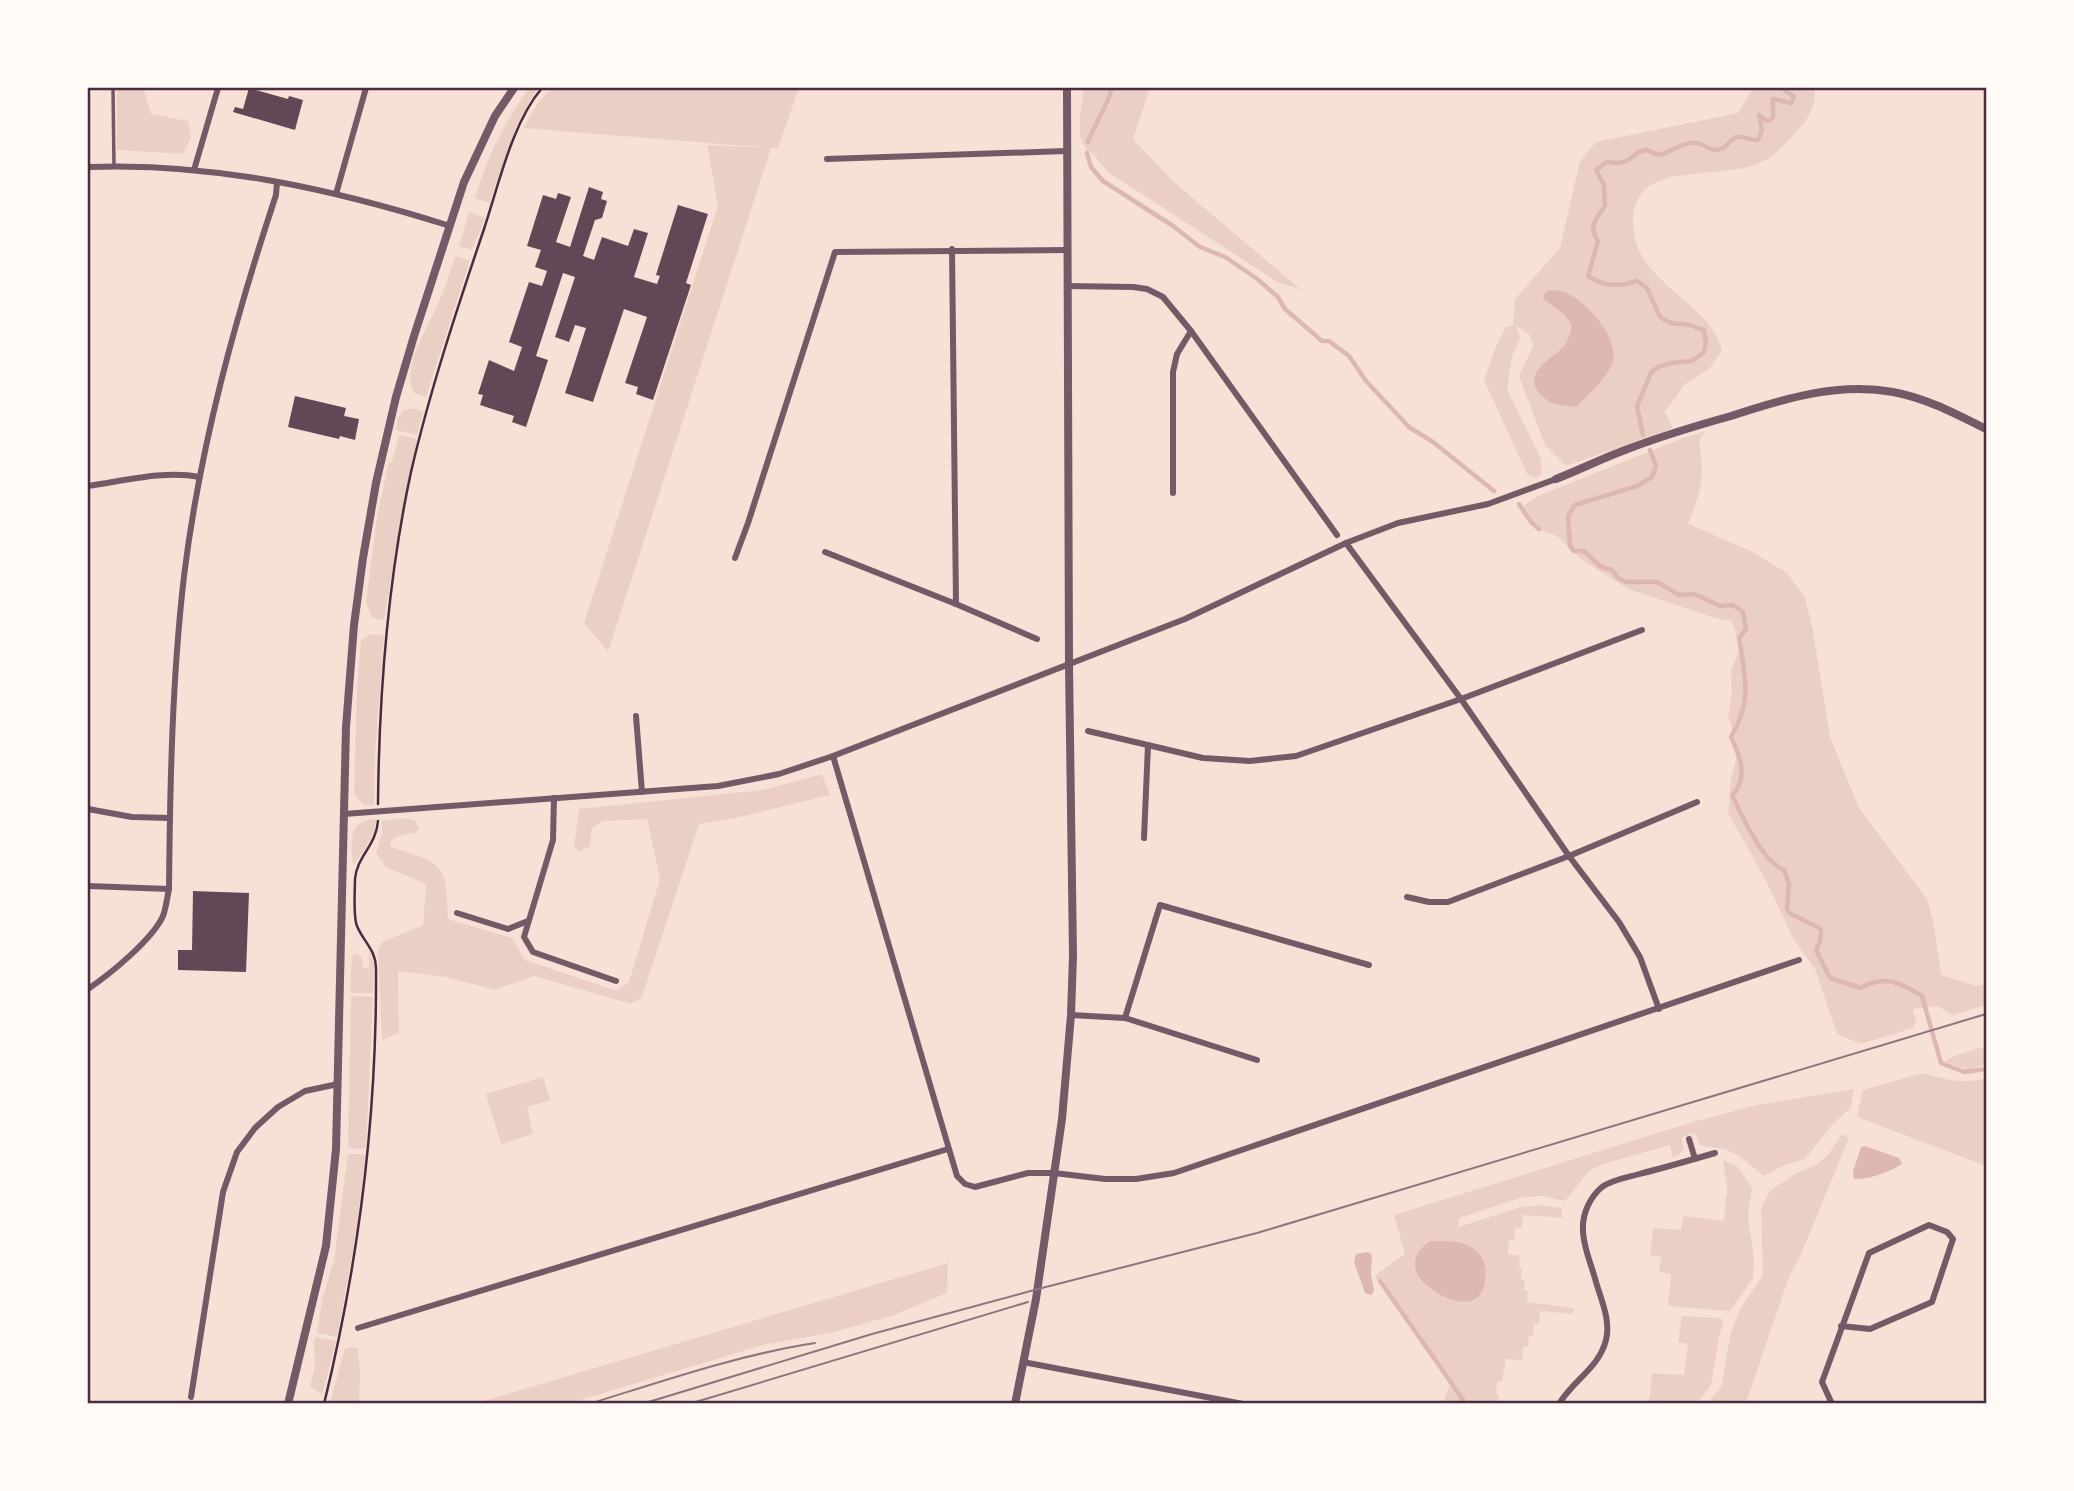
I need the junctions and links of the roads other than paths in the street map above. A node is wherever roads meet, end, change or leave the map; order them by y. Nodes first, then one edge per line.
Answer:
1 (113, 88) edge
2 (218, 88) edge
3 (366, 88) edge
4 (514, 88) edge
5 (1067, 88) edge
6 (1066, 151) junction
7 (827, 159) dead end
8 (114, 166) junction
9 (88, 167) edge
10 (194, 170) junction
11 (277, 182) junction
12 (336, 194) junction
13 (450, 226) junction
14 (952, 249) junction
15 (1067, 250) junction
16 (1067, 286) junction
17 (1191, 331) junction
18 (1986, 429) edge
19 (200, 477) junction
20 (1556, 480) joint
21 (88, 486) edge
22 (1173, 493) dead end
23 (1337, 535) dead end
24 (1346, 543) junction
25 (825, 552) dead end
26 (734, 558) dead end
27 (956, 604) junction
28 (1642, 630) dead end
29 (1037, 639) dead end
30 (1069, 664) junction
31 (1461, 699) junction
32 (636, 716) dead end
33 (1088, 731) dead end
34 (1148, 744) junction
35 (833, 756) junction
36 (642, 792) junction
37 (554, 798) junction
38 (1697, 802) dead end
39 (88, 809) edge
40 (344, 814) junction
41 (170, 818) junction
42 (1144, 838) dead end
43 (1569, 856) junction
44 (88, 886) edge
45 (169, 889) junction
46 (1407, 897) dead end
47 (457, 913) dead end
48 (529, 921) junction
49 (1800, 960) dead end
50 (1369, 965) dead end
51 (616, 981) dead end
52 (88, 989) edge
53 (1659, 1009) junction
54 (1070, 1015) junction
55 (1125, 1018) junction
56 (1256, 1060) dead end
57 (338, 1084) junction
58 (1689, 1139) dead end
59 (948, 1149) junction
60 (1715, 1153) dead end
61 (1695, 1159) junction
62 (1054, 1173) junction
63 (1841, 1326) junction
64 (358, 1328) dead end
65 (1023, 1362) junction
66 (191, 1397) dead end
67 (1228, 1402) edge
68 (288, 1404) edge
69 (1015, 1404) edge
70 (1243, 1404) edge
71 (1559, 1404) edge
72 (1832, 1404) edge

1 - 8 lane
2 - 10 street
3 - 12 street
4 - 13 street
5 - 6 street
6 - 7 street
6 - 15 street
8 - 9 street
8 - 10 street
10 - 11 street
11 - 12 street
11 - 19 street
12 - 13 street
13 - 40 street
14 - 15 street
14 - 26 street
14 - 27 street
15 - 16 street
16 - 17 street
16 - 30 street
17 - 22 street
17 - 23 street
18 - 20 street
19 - 21 street
19 - 41 street
20 - 24 street
24 - 30 street
24 - 31 street
25 - 27 street
27 - 29 street
28 - 31 street
30 - 35 street
30 - 54 street
31 - 34 street
31 - 43 street
32 - 36 street
33 - 34 street
34 - 42 street
35 - 36 street
35 - 59 street
36 - 37 street
37 - 40 street
37 - 48 street
38 - 43 street
39 - 41 street
40 - 57 street
41 - 45 street
43 - 46 street
43 - 53 street
44 - 45 street
45 - 52 street
47 - 48 street
48 - 51 street
49 - 53 street
50 - 55 street
53 - 62 street
54 - 55 street
54 - 62 street
55 - 56 street
57 - 66 street
57 - 68 street
58 - 61 street
59 - 62 street
59 - 64 street
60 - 61 street
61 - 71 street
62 - 65 street
63 - 63 street
63 - 72 street
65 - 67 street
65 - 69 street
67 - 70 street

